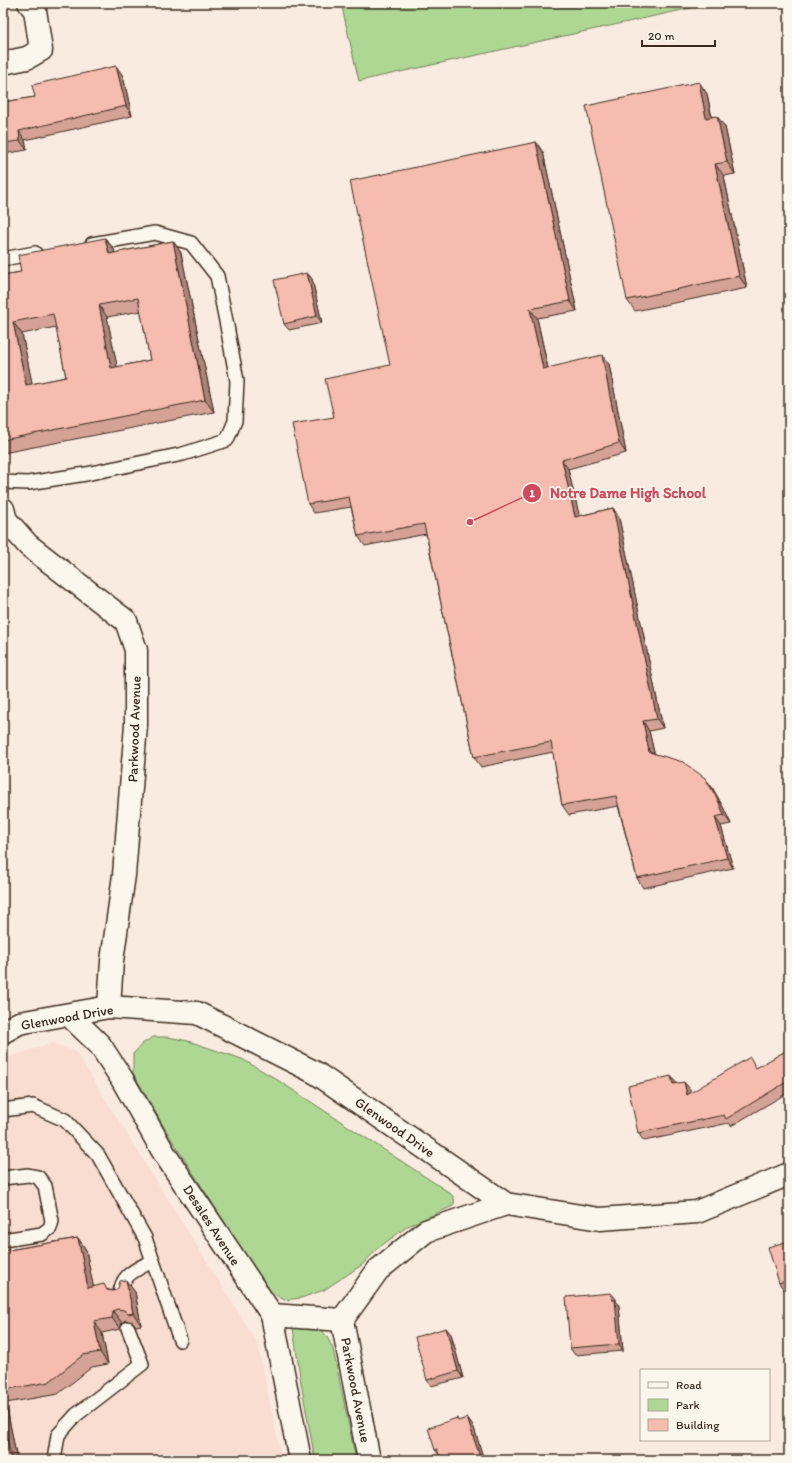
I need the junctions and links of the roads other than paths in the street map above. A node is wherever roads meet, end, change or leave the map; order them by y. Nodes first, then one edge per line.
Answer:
1 (29, 3) edge
2 (3, 62) edge
3 (77, 246) edge
4 (46, 251) edge
5 (3, 258) edge
6 (3, 482) edge
7 (3, 509) edge
8 (109, 1007) junction
9 (69, 1015) junction
10 (3, 1032) edge
11 (3, 1110) edge
12 (789, 1174) edge
13 (3, 1178) edge
14 (506, 1204) junction
15 (3, 1240) edge
16 (152, 1261) junction
17 (120, 1295) edge
18 (272, 1315) junction
19 (342, 1320) junction
20 (128, 1328) edge
21 (180, 1340) dead end
22 (54, 1460) edge
23 (300, 1460) edge
24 (369, 1460) edge

1 - 2 street
3 - 6 lane
4 - 5 lane
7 - 8 street, Parkwood Avenue
8 - 9 street, Glenwood Drive
8 - 14 street, Glenwood Drive
9 - 10 street, Glenwood Drive
9 - 18 street, Desales Avenue
11 - 16 lane
12 - 14 street, Glenwood Drive
13 - 15 lane
14 - 19 street
16 - 17 lane
16 - 21 lane
18 - 19 street
18 - 23 street, Desales Avenue
19 - 24 street, Parkwood Avenue
20 - 22 lane

